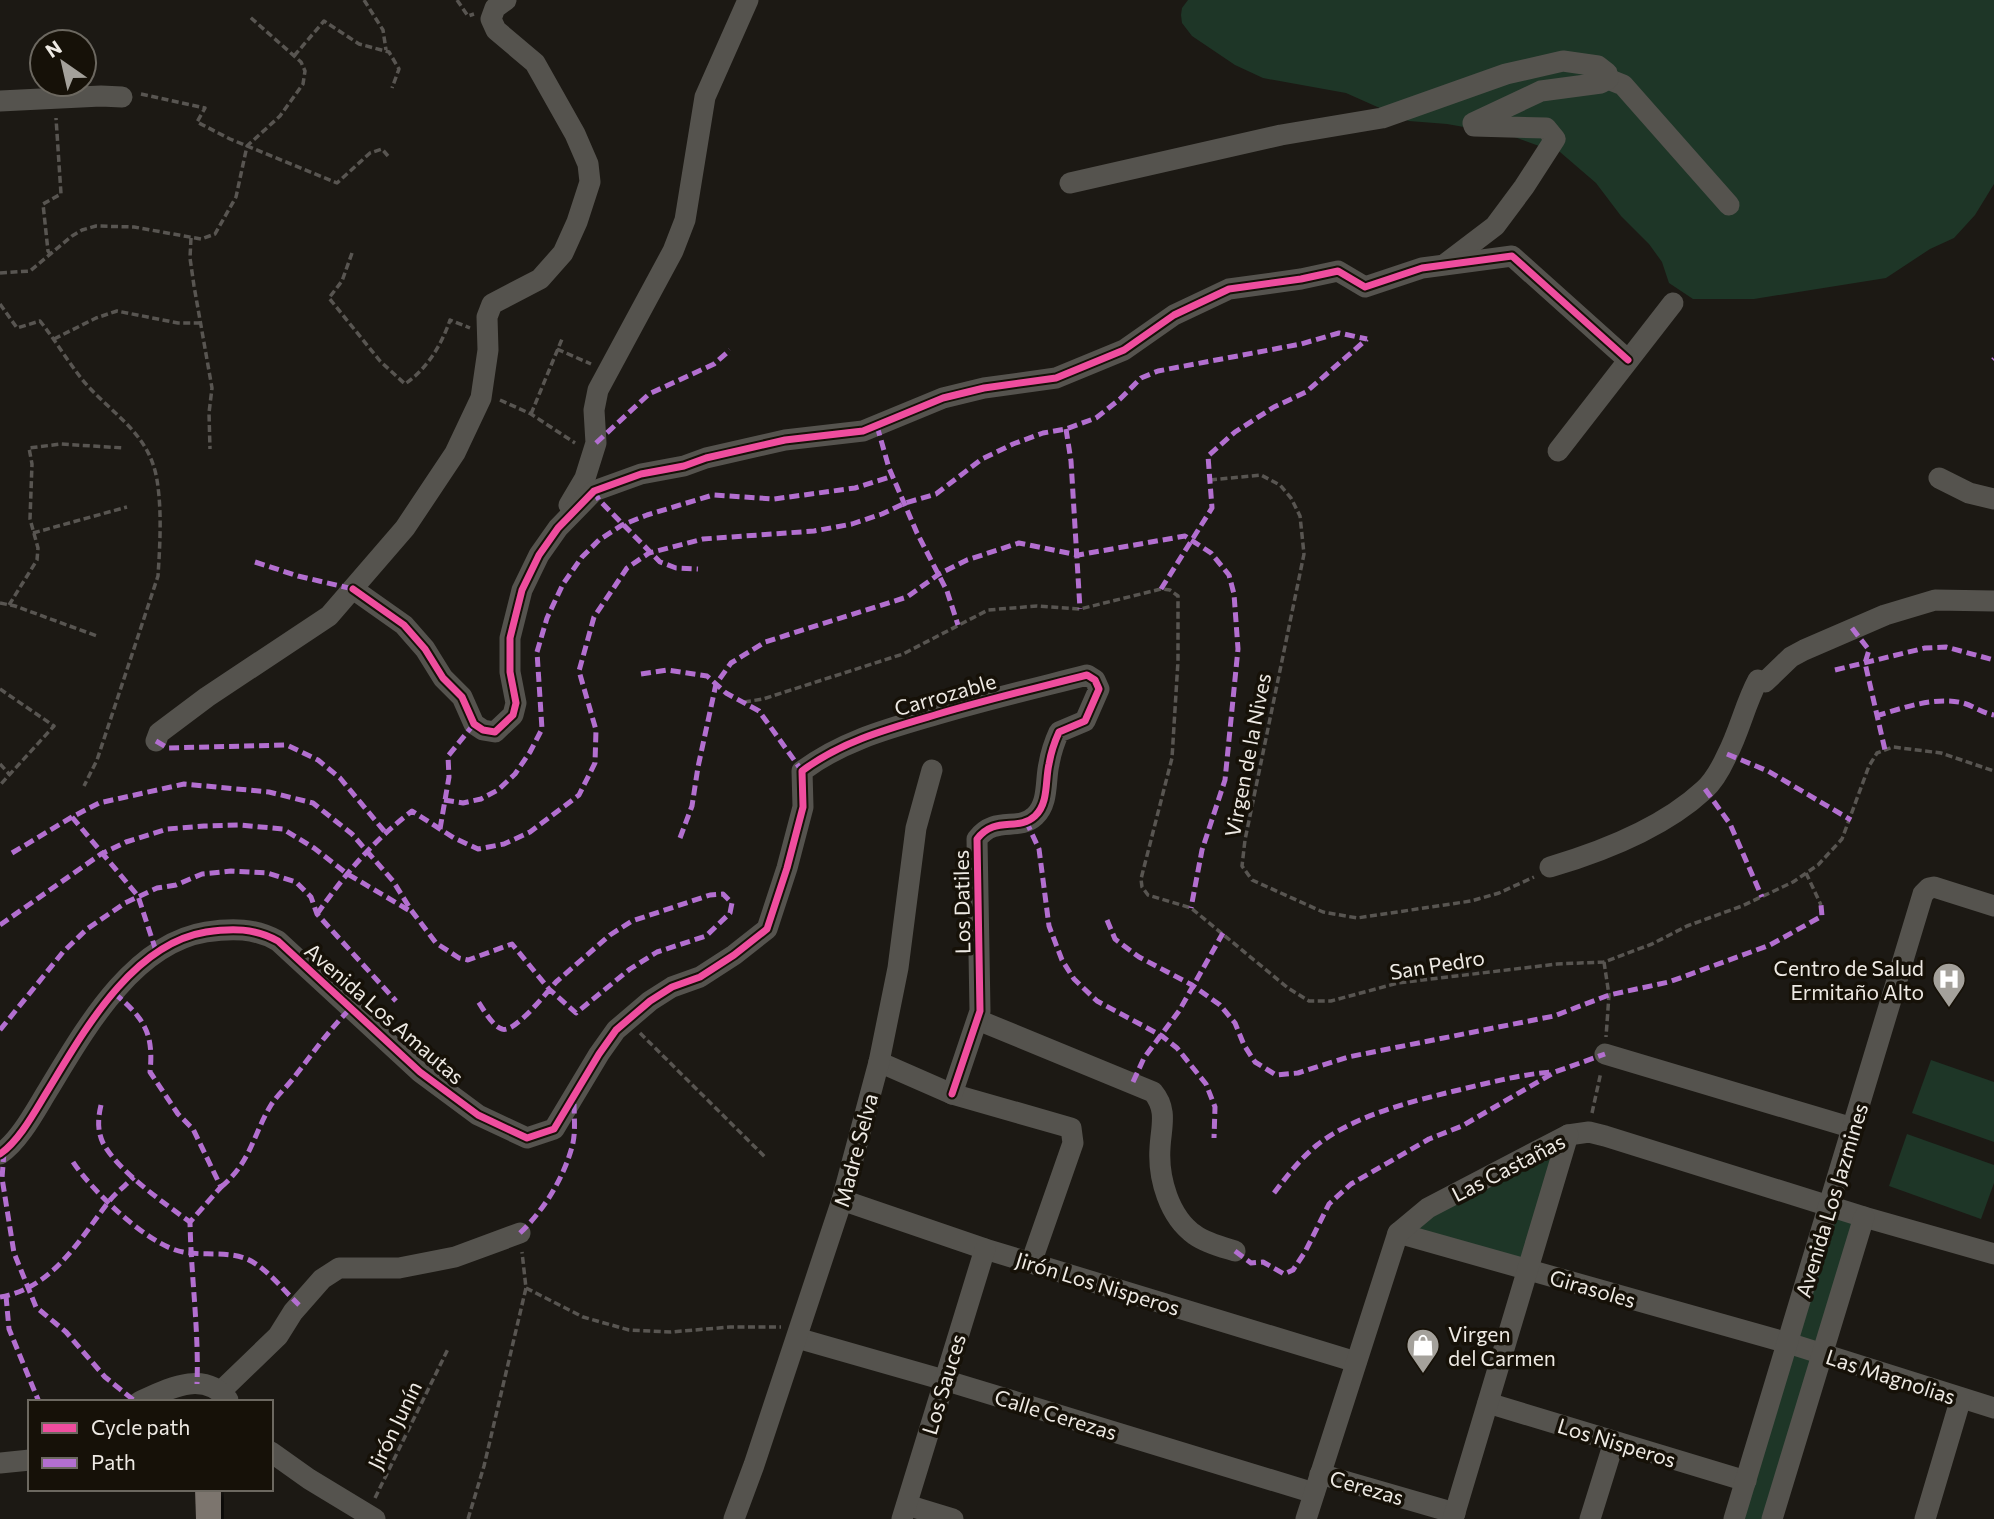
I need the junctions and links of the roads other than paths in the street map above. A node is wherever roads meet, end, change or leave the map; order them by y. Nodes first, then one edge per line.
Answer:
1 (506, 0) edge
2 (748, 0) edge
3 (1608, 79) junction
4 (122, 97) road end
5 (0, 101) edge
6 (1070, 183) dead end
7 (1728, 205) dead end
8 (1444, 265) junction
9 (1673, 303) dead end
10 (1628, 360) junction
11 (1559, 451) dead end
12 (1939, 478) dead end
13 (1994, 499) edge
14 (539, 555) junction
15 (353, 589) junction
16 (1994, 601) edge
17 (1099, 689) joint
18 (156, 741) dead end
19 (932, 770) dead end
20 (802, 771) joint
21 (1550, 867) road end
22 (1994, 906) edge
23 (978, 1020) junction
24 (1605, 1054) dead end
25 (879, 1062) junction
26 (952, 1094) junction
27 (1853, 1128) junction
28 (1568, 1135) junction
29 (0, 1154) edge
30 (842, 1200) junction
31 (1830, 1206) junction
32 (1864, 1217) junction
33 (520, 1233) road end
34 (1398, 1233) junction
35 (1992, 1248) edge
36 (985, 1249) junction
37 (1235, 1251) dead end
38 (1031, 1263) junction
39 (1529, 1269) junction
40 (799, 1332) junction
41 (1788, 1343) junction
42 (1823, 1354) junction
43 (1356, 1362) junction
44 (944, 1380) junction
45 (225, 1396) edge
46 (1961, 1398) junction
47 (144, 1400) edge
48 (1489, 1403) junction
49 (1994, 1408) edge
50 (1614, 1442) junction
51 (273, 1453) edge
52 (28, 1460) edge
53 (0, 1464) edge
54 (1746, 1481) junction
55 (1317, 1484) junction
56 (904, 1512) edge
57 (1454, 1516) edge
58 (371, 1517) edge
59 (734, 1519) edge
60 (953, 1519) edge
61 (1306, 1519) edge
62 (1590, 1519) edge
63 (1734, 1519) edge
64 (1772, 1519) edge
65 (1925, 1519) edge

1 - 15 street
2 - 14 street
3 - 6 street
3 - 7 street
3 - 8 street
4 - 5 street
8 - 10 street
8 - 14 street
9 - 10 street
10 - 11 street
12 - 13 street
14 - 15 street
15 - 18 street
16 - 21 street
17 - 20 street, Carrozable
17 - 23 street, Los Datiles
19 - 25 street, Madre Selva
20 - 29 street, Avenida Los Amautas
22 - 27 street, Avenida Los Jazmines
23 - 26 street, Los Datiles
23 - 37 street
24 - 27 street
25 - 26 street
25 - 30 street, Madre Selva
26 - 38 street
27 - 31 street, Avenida Los Jazmines
28 - 31 street, Las Castañas
28 - 34 street, Las Castañas
28 - 39 street
30 - 36 street, Jirón Los Nisperos
30 - 40 street, Madre Selva
31 - 32 street, Las Castañas
31 - 41 street, Avenida Los Jazmines
32 - 35 street, Las Castañas
32 - 42 street, Avenida Los Jazmines
33 - 45 street
34 - 39 street, Girasoles
34 - 43 street
36 - 38 street, Jirón Los Nisperos
36 - 44 street, Los Sauces
38 - 43 street, Jirón Los Nisperos
39 - 41 street, Girasoles
39 - 48 street
40 - 44 street, Calle Cerezas
40 - 59 street, Madre Selva
41 - 42 street, Las Magnolias
41 - 54 street, Avenida Los Jazmines
42 - 46 street, Las Magnolias
42 - 64 street, Avenida Los Jazmines
43 - 55 street
44 - 55 street, Calle Cerezas
44 - 56 street, Los Sauces
45 - 47 street
46 - 49 street, Las Magnolias
46 - 65 street
48 - 50 street, Los Nisperos
48 - 57 street
50 - 54 street, Los Nisperos
50 - 62 street
51 - 58 street
52 - 53 street
54 - 63 street, Avenida Los Jazmines
55 - 57 street, Cerezas
55 - 61 street
56 - 60 street

